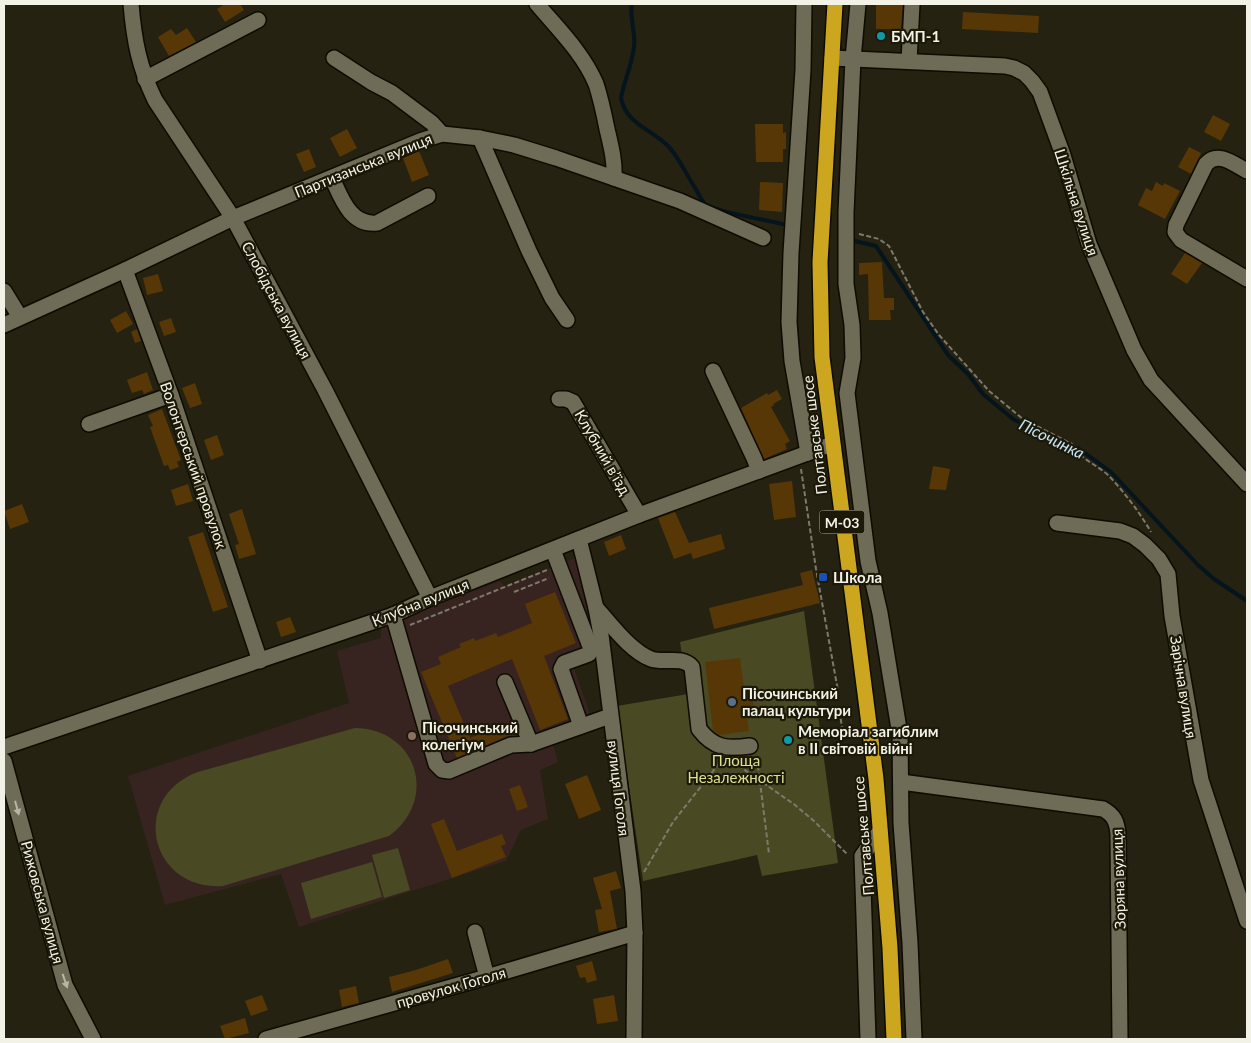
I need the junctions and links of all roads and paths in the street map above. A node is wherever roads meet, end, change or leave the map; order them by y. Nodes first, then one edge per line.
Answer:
1 (131, 4) edge
2 (537, 4) edge
3 (804, 4) edge
4 (835, 4) edge
5 (858, 4) edge
6 (912, 4) edge
7 (258, 20) dead end
8 (334, 58) dead end
9 (832, 58) junction
10 (853, 59) junction
11 (908, 61) junction
12 (145, 80) junction
13 (442, 134) junction
14 (480, 138) junction
15 (1247, 171) edge
16 (332, 178) junction
17 (614, 178) junction
18 (428, 196) dead end
19 (233, 218) junction
20 (846, 231) junction
21 (764, 238) dead end
22 (125, 270) junction
23 (1247, 279) edge
24 (4, 291) edge
25 (20, 317) junction
26 (567, 320) dead end
27 (4, 325) edge
28 (713, 371) dead end
29 (171, 395) junction
30 (559, 399) dead end
31 (89, 424) dead end
32 (832, 444) junction
33 (804, 455) junction
34 (759, 472) junction
35 (1247, 484) edge
36 (639, 516) junction
37 (1057, 523) dead end
38 (1153, 535) dead end
39 (578, 539) junction
40 (553, 550) junction
41 (560, 569) junction
42 (504, 587) junction
43 (506, 591) dead end
44 (514, 592) dead end
45 (430, 598) junction
46 (596, 608) junction
47 (393, 615) junction
48 (398, 630) junction
49 (260, 661) junction
50 (506, 682) dead end
51 (838, 691) dead end
52 (840, 712) dead end
53 (610, 716) junction
54 (581, 726) junction
55 (834, 733) dead end
56 (531, 744) junction
57 (4, 747) edge
58 (728, 752) junction
59 (754, 752) joint
60 (4, 761) edge
61 (760, 782) junction
62 (901, 782) junction
63 (880, 831) junction
64 (769, 854) dead end
65 (847, 854) dead end
66 (633, 891) junction
67 (1247, 921) edge
68 (475, 932) dead end
69 (635, 933) junction
70 (486, 977) junction
71 (94, 1039) edge
72 (266, 1039) edge
73 (634, 1039) edge
74 (868, 1039) edge
75 (894, 1039) edge
76 (914, 1039) edge
77 (1120, 1039) edge

1 - 12 street, Слобідська вулиця
2 - 17 street
3 - 33 street
4 - 9 highway, Полтавське шосе / М-03
5 - 10 street
6 - 11 street
7 - 12 street
8 - 13 street
9 - 10 street, Шкільна вулиця
9 - 32 highway, Полтавське шосе / М-03
10 - 11 street, Шкільна вулиця
10 - 20 street
11 - 35 street, Шкільна вулиця
12 - 19 street, Слобідська вулиця
13 - 14 street, Партизанська вулиця
13 - 16 street, Партизанська вулиця
14 - 17 street, Партизанська вулиця
14 - 26 street
15 - 23 street
16 - 18 street
16 - 19 street, Партизанська вулиця
17 - 21 street, Партизанська вулиця
19 - 22 street, Партизанська вулиця
19 - 45 street, Слобідська вулиця
20 - 38 path
20 - 62 street
22 - 25 street, Партизанська вулиця
22 - 29 street, Волонтерський провулок
24 - 25 street
25 - 27 street, Партизанська вулиця
28 - 34 street
29 - 31 street
29 - 49 street, Волонтерський провулок
30 - 36 street, Клубний в’їзд
32 - 33 street, Клубна вулиця
32 - 63 highway, Полтавське шосе / М-03
33 - 34 street, Клубна вулиця
33 - 51 path
34 - 36 street, Клубна вулиця
36 - 39 street, Клубна вулиця
37 - 67 street, Зарічна вулиця
39 - 40 street, Клубна вулиця
39 - 46 street, вулиця Гоголя
40 - 41 street
40 - 45 street, Клубна вулиця
41 - 42 path
41 - 44 path
41 - 54 street
42 - 43 path
42 - 48 path
45 - 47 street, Клубна вулиця
46 - 53 street, вулиця Гоголя
46 - 58 street
47 - 48 street
47 - 49 street, Клубна вулиця
48 - 56 street
49 - 57 street, Клубна вулиця
50 - 56 street
52 - 55 path
53 - 54 street
53 - 66 street, вулиця Гоголя
54 - 56 street
58 - 59 street
58 - 61 path
58 - 66 path
59 - 61 path
60 -> 71 street, Рижовська вулиця
61 - 64 path
61 - 65 path
62 - 76 street
62 - 77 street, Зоряна вулиця
63 - 74 street
63 - 75 highway, Полтавське шосе / М-03
66 - 69 street, вулиця Гоголя
68 - 70 street
69 - 70 street, провулок Гоголя
69 - 73 street, вулиця Гоголя
70 - 72 street, провулок Гоголя

